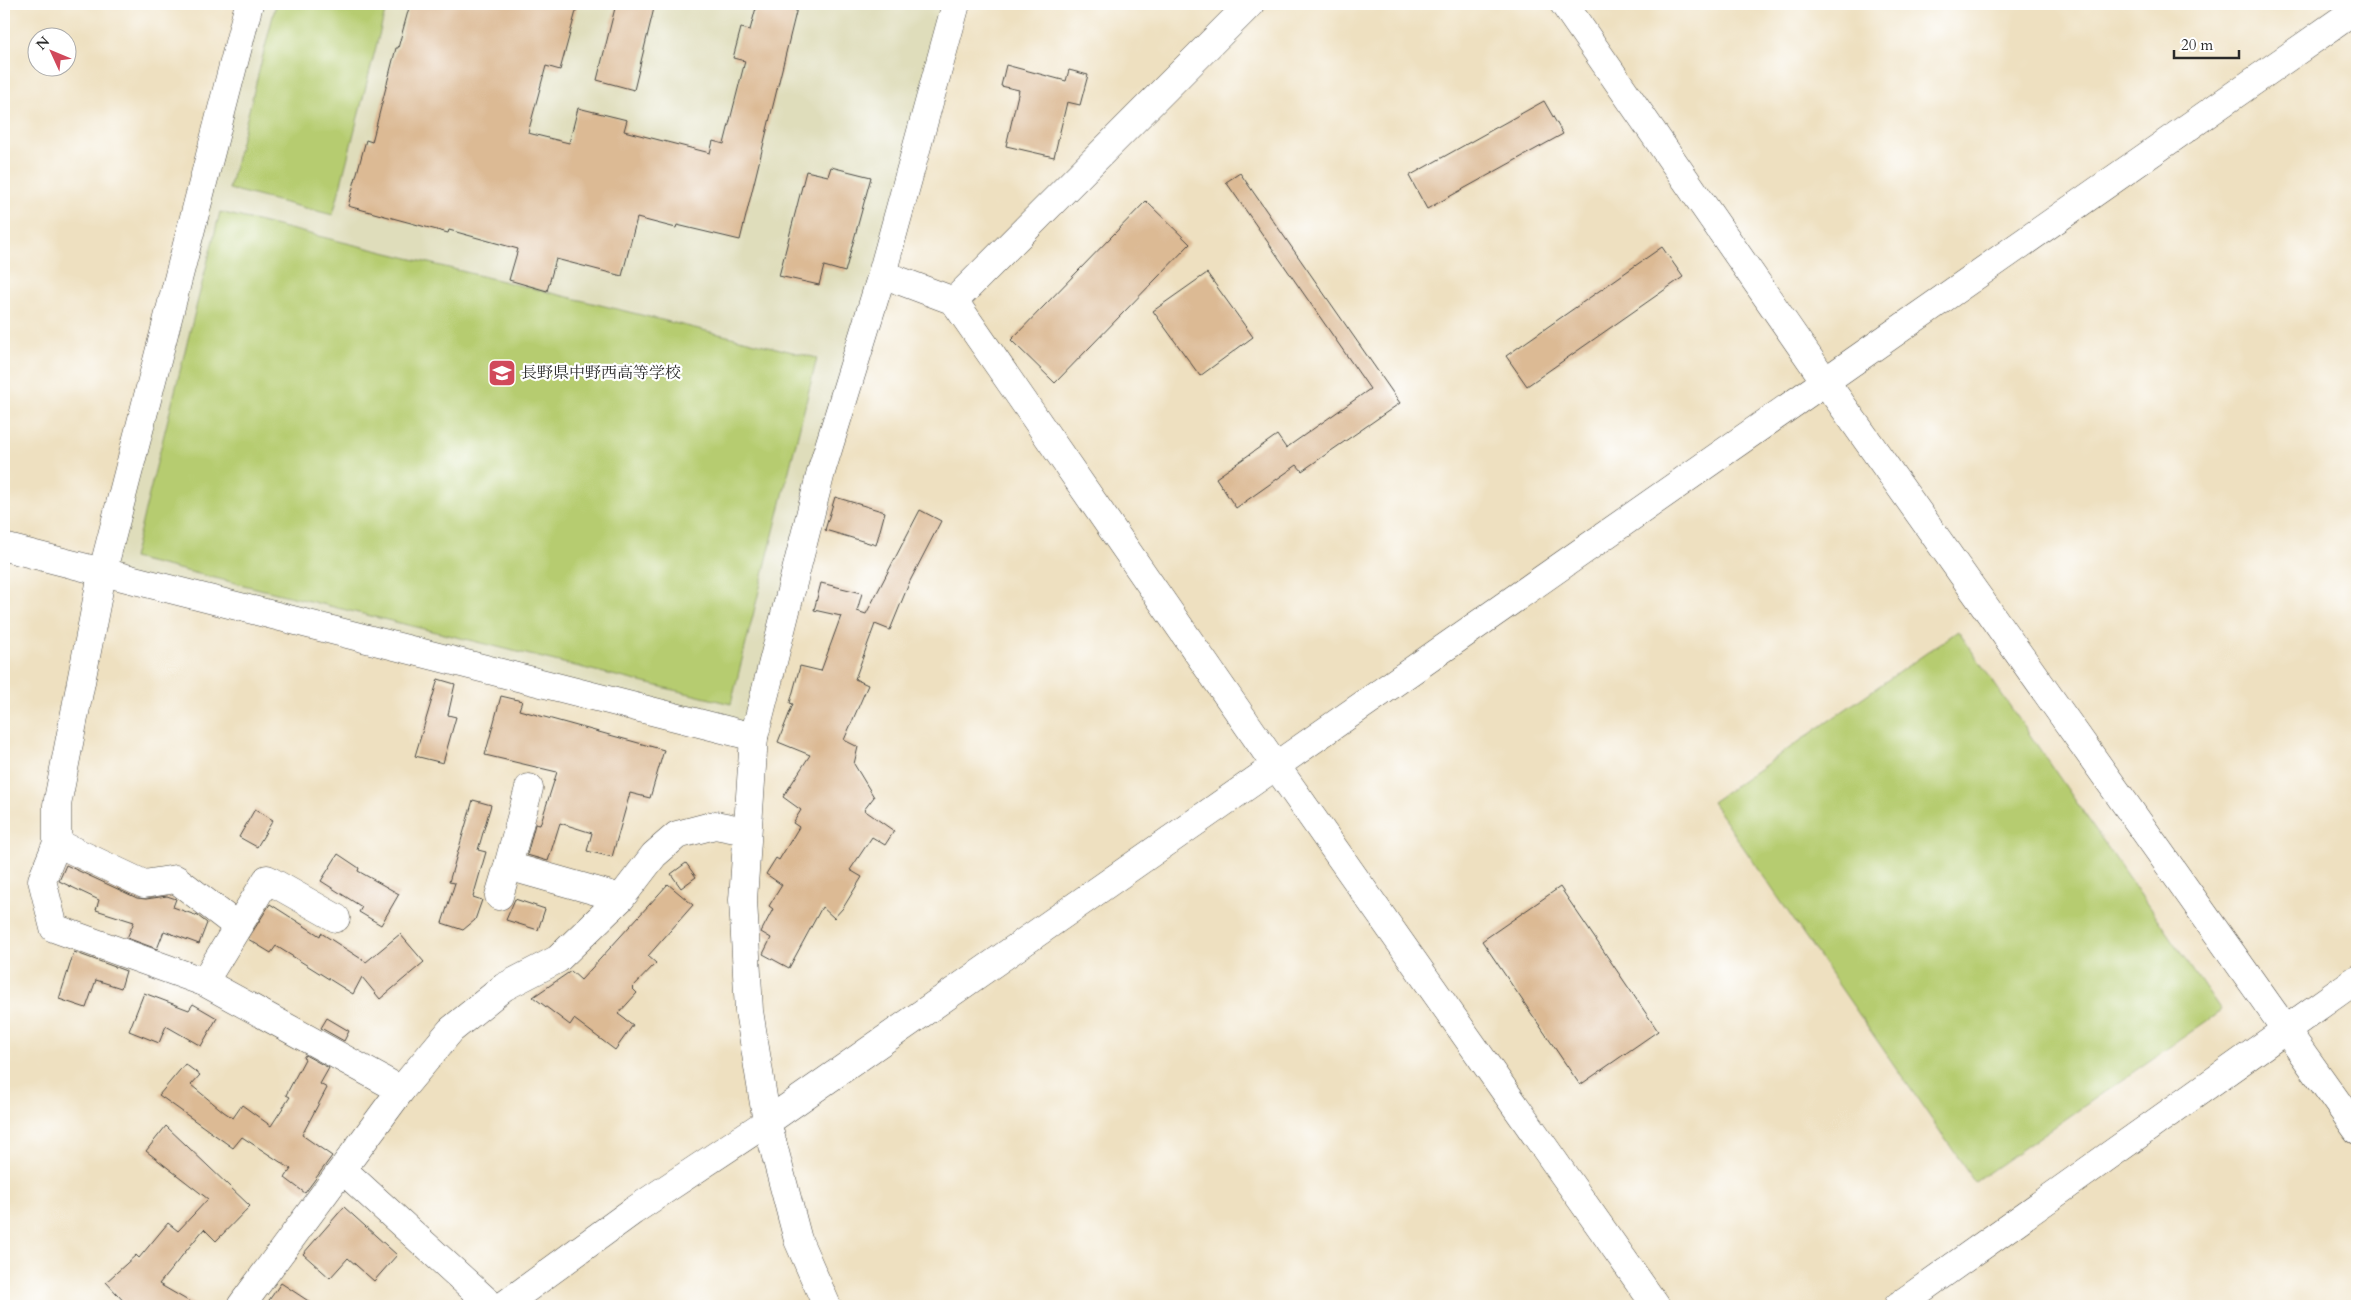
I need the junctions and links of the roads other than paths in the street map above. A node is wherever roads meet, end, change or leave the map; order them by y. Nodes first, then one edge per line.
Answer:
1 (249, 4) edge
2 (956, 4) edge
3 (1250, 4) edge
4 (1564, 4) edge
5 (2357, 9) edge
6 (882, 274) junction
7 (954, 301) junction
8 (1825, 381) junction
9 (4, 547) edge
10 (102, 574) junction
11 (754, 737) junction
12 (1276, 766) junction
13 (529, 788) dead end
14 (746, 832) junction
15 (57, 843) junction
16 (508, 866) junction
17 (499, 896) dead end
18 (621, 898) junction
19 (336, 918) dead end
20 (237, 926) junction
21 (2357, 979) edge
22 (204, 982) junction
23 (2287, 1029) junction
24 (401, 1090) junction
25 (767, 1122) junction
26 (2357, 1130) edge
27 (343, 1170) junction
28 (241, 1306) edge
29 (492, 1306) edge
30 (503, 1306) edge
31 (827, 1306) edge
32 (1656, 1306) edge
33 (1898, 1306) edge

1 - 10 street
2 - 6 street
3 - 7 street
4 - 8 street
5 - 8 street
6 - 7 street
6 - 11 street
7 - 12 street
8 - 12 street
8 - 23 street
9 - 10 street
10 - 11 street
10 - 15 street
11 - 14 street
12 - 25 street
12 - 32 street
13 - 16 street
14 - 18 street
14 - 25 street
15 - 20 street
15 - 22 street
16 - 17 street
16 - 18 street
18 - 24 street
19 - 20 street
20 - 22 street
21 - 23 street
22 - 24 street
23 - 26 street
23 - 33 street
24 - 27 street
25 - 30 street
25 - 31 street
27 - 28 street
27 - 29 street

